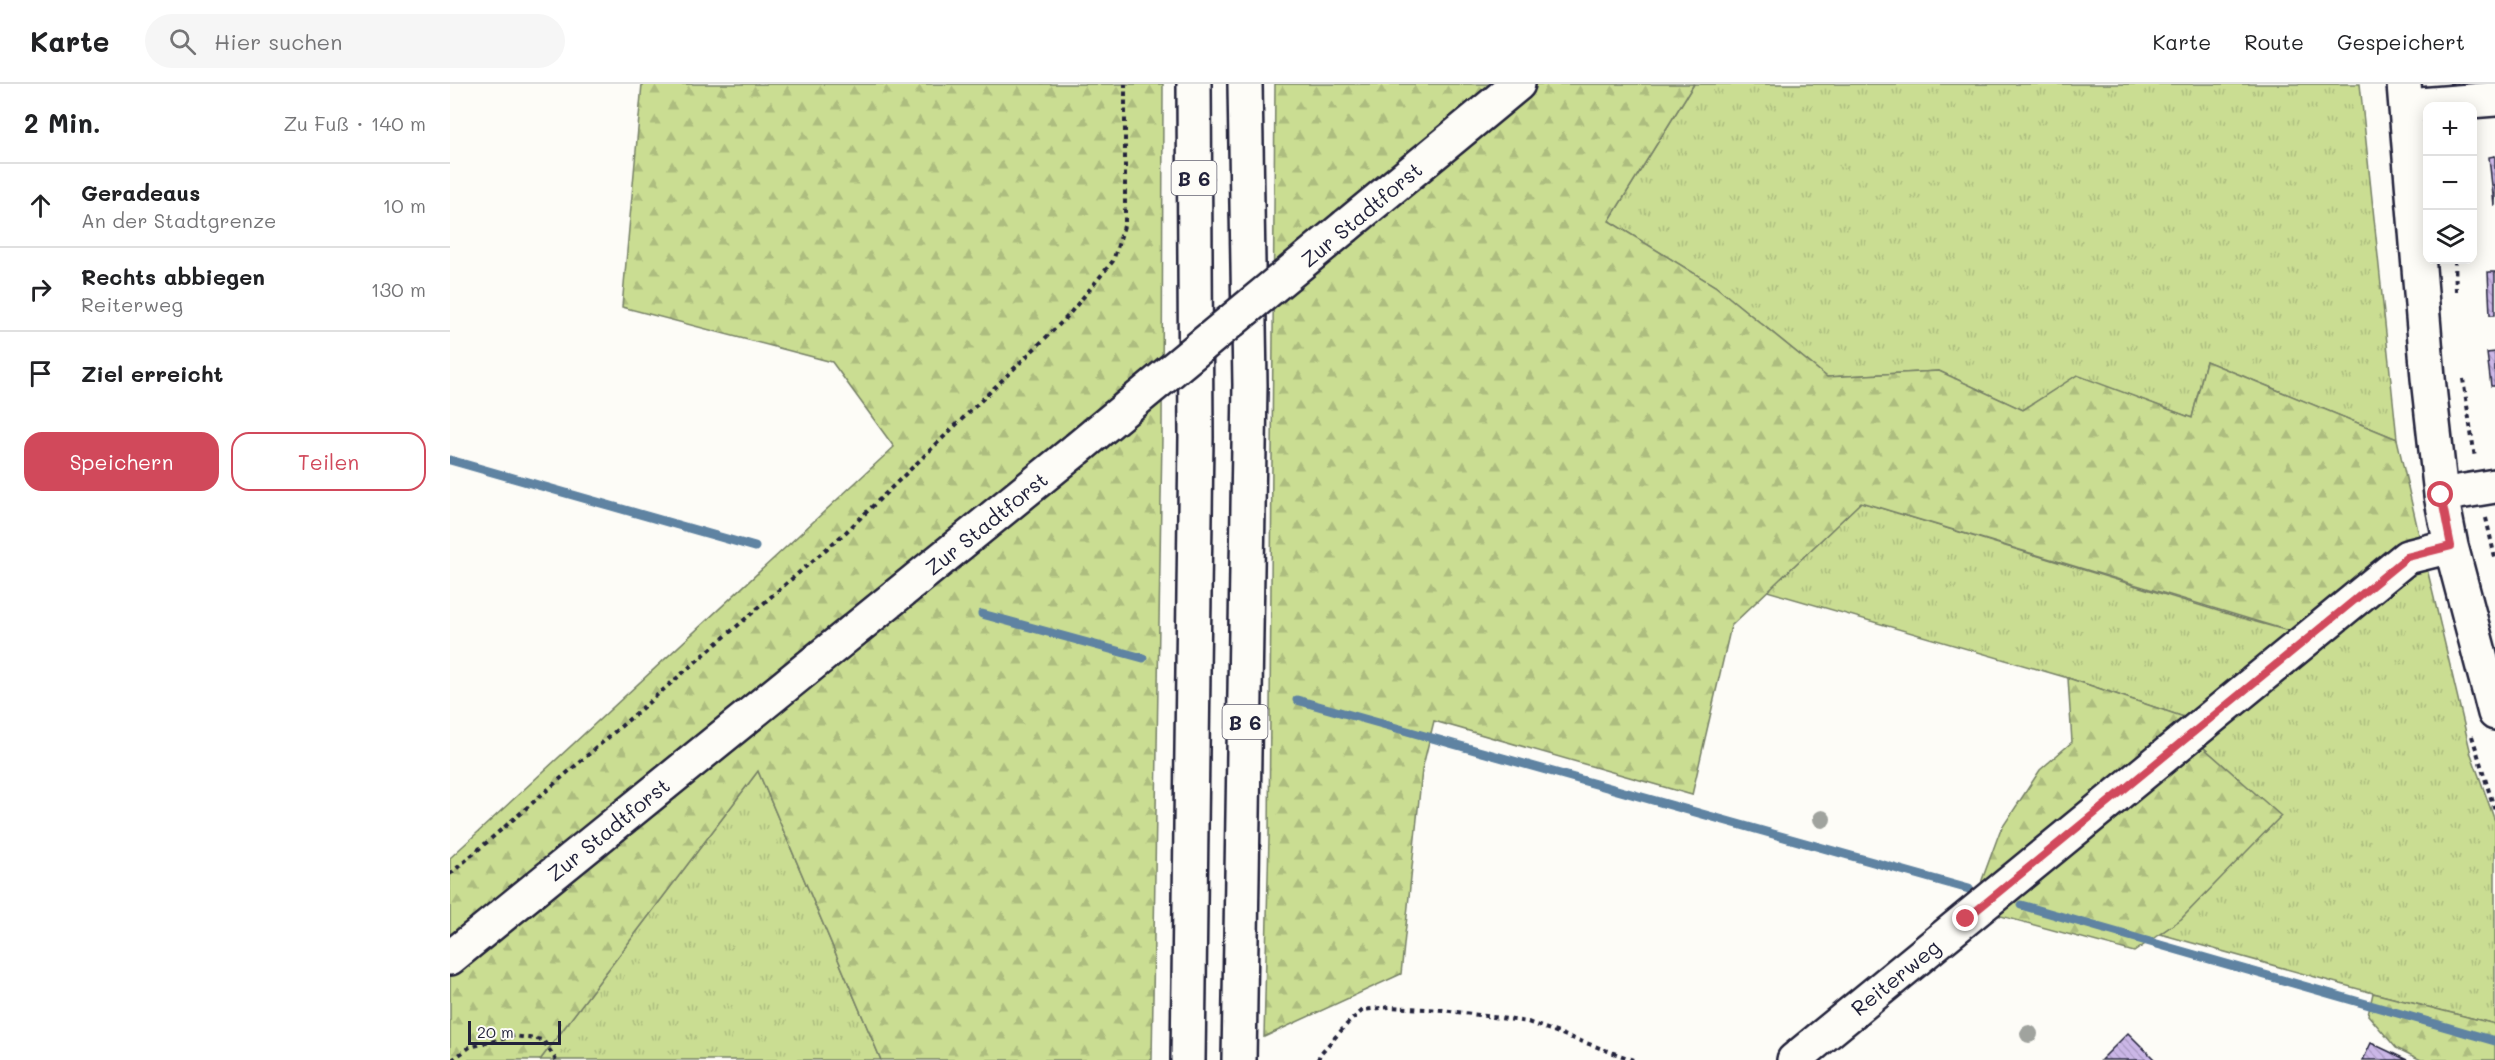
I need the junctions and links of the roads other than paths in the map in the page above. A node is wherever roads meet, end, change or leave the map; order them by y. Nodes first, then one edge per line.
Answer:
1 (1194, 84) edge
2 (1245, 84) edge
3 (1518, 84) edge
4 (2406, 95) edge
5 (2495, 99) edge
6 (2487, 487) edge
7 (2441, 495) junction
8 (2451, 546) junction
9 (2495, 713) edge
10 (450, 958) edge
11 (1188, 1060) edge
12 (1239, 1060) edge
13 (1794, 1060) edge

1 - 11 main road, B 6
2 - 12 main road, B 6
3 - 10 main road, Zur Stadtforst, bridge
4 - 5 main road
4 - 7 main road
6 - 7 main road
7 - 8 main road
8 - 9 main road
8 - 13 main road, Reiterweg

